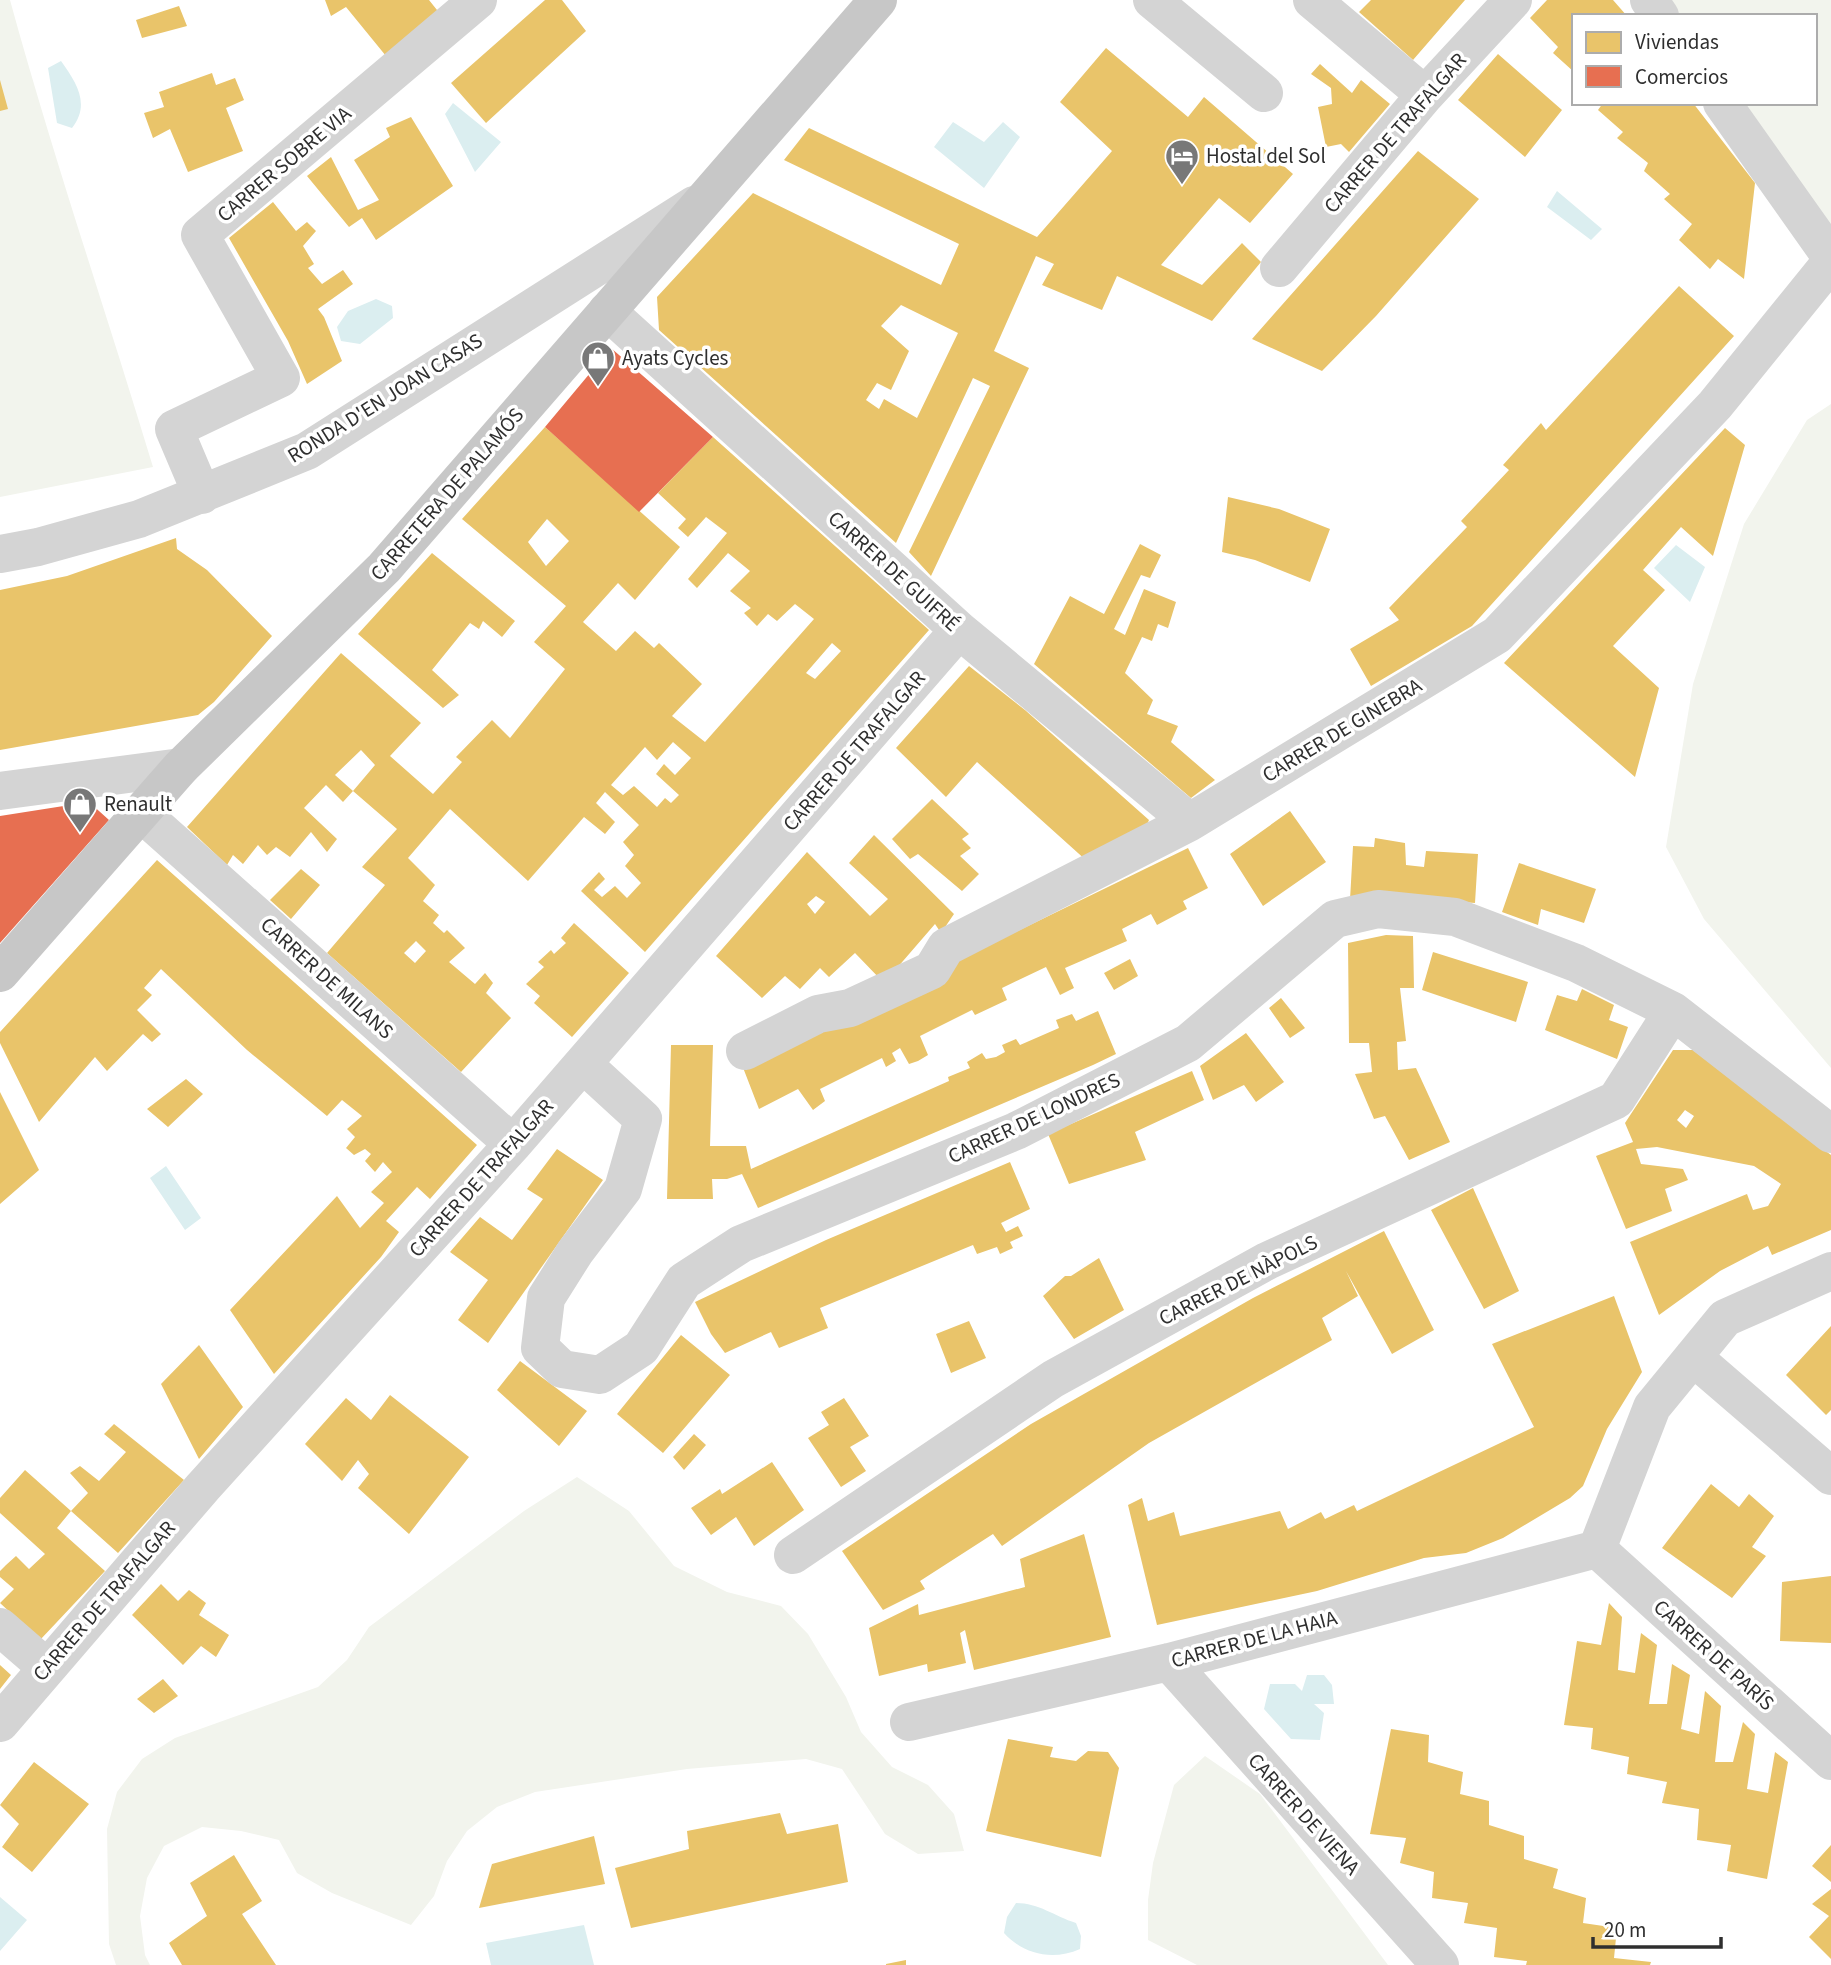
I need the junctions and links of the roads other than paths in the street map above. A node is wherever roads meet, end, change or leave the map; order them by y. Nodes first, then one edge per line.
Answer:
1 (478, 0) edge
2 (878, 0) edge
3 (1152, 0) edge
4 (1312, 0) edge
5 (1513, 0) edge
6 (1264, 93) dead end
7 (1425, 95) junction
8 (1723, 105) edge
9 (704, 199) junction
10 (1831, 259) edge
11 (1279, 268) dead end
12 (607, 311) junction
13 (202, 495) junction
14 (0, 554) edge
15 (959, 630) junction
16 (181, 767) junction
17 (0, 791) edge
18 (141, 813) junction
19 (1190, 822) junction
20 (0, 973) edge
21 (1673, 1011) junction
22 (745, 1051) dead end
23 (583, 1064) junction
24 (1831, 1134) edge
25 (513, 1144) junction
26 (1831, 1271) edge
27 (1693, 1357) junction
28 (1831, 1476) edge
29 (1597, 1549) junction
30 (793, 1555) dead end
31 (0, 1627) edge
32 (1169, 1662) junction
33 (46, 1667) junction
34 (909, 1722) dead end
35 (0, 1723) edge
36 (1831, 1761) edge
37 (1440, 1965) edge

1 - 13 street, CARRER SOBRE VIA
2 - 9 main road, CARRETERA DE PALAMÓS
3 - 6 street
4 - 7 street
5 - 7 street, CARRER DE TRAFALGAR
7 - 11 street, CARRER DE TRAFALGAR
8 - 10 street
9 - 12 main road, CARRETERA DE PALAMÓS
9 - 13 street, RONDA D'EN JOAN CASAS
10 - 19 street, CARRER DE GINEBRA
12 - 15 street, CARRER DE GUIFRÉ
12 - 16 main road, CARRETERA DE PALAMÓS
13 - 14 street, RONDA D'EN JOAN CASAS
15 - 19 street, CARRER DE GUIFRÉ
15 - 23 street, CARRER DE TRAFALGAR
16 - 17 street
16 - 18 main road, CARRETERA DE PALAMÓS
18 - 20 main road, CARRETERA DE PALAMÓS
18 - 25 street, CARRER DE MILANS
19 - 22 street, CARRER DE GINEBRA
21 - 23 street, CARRER DE LONDRES
21 - 24 street, CARRER DE LONDRES
21 - 30 street, CARRER DE NÀPOLS
23 - 25 street, CARRER DE TRAFALGAR
25 - 33 street, CARRER DE TRAFALGAR
26 - 27 street
27 - 28 street
27 - 29 street
29 - 32 street, CARRER DE LA HAIA
29 - 36 street, CARRER DE PARÍS
31 - 33 street
32 - 34 street, CARRER DE LA HAIA
32 - 37 street, CARRER DE VIENA
33 - 35 street, CARRER DE TRAFALGAR

